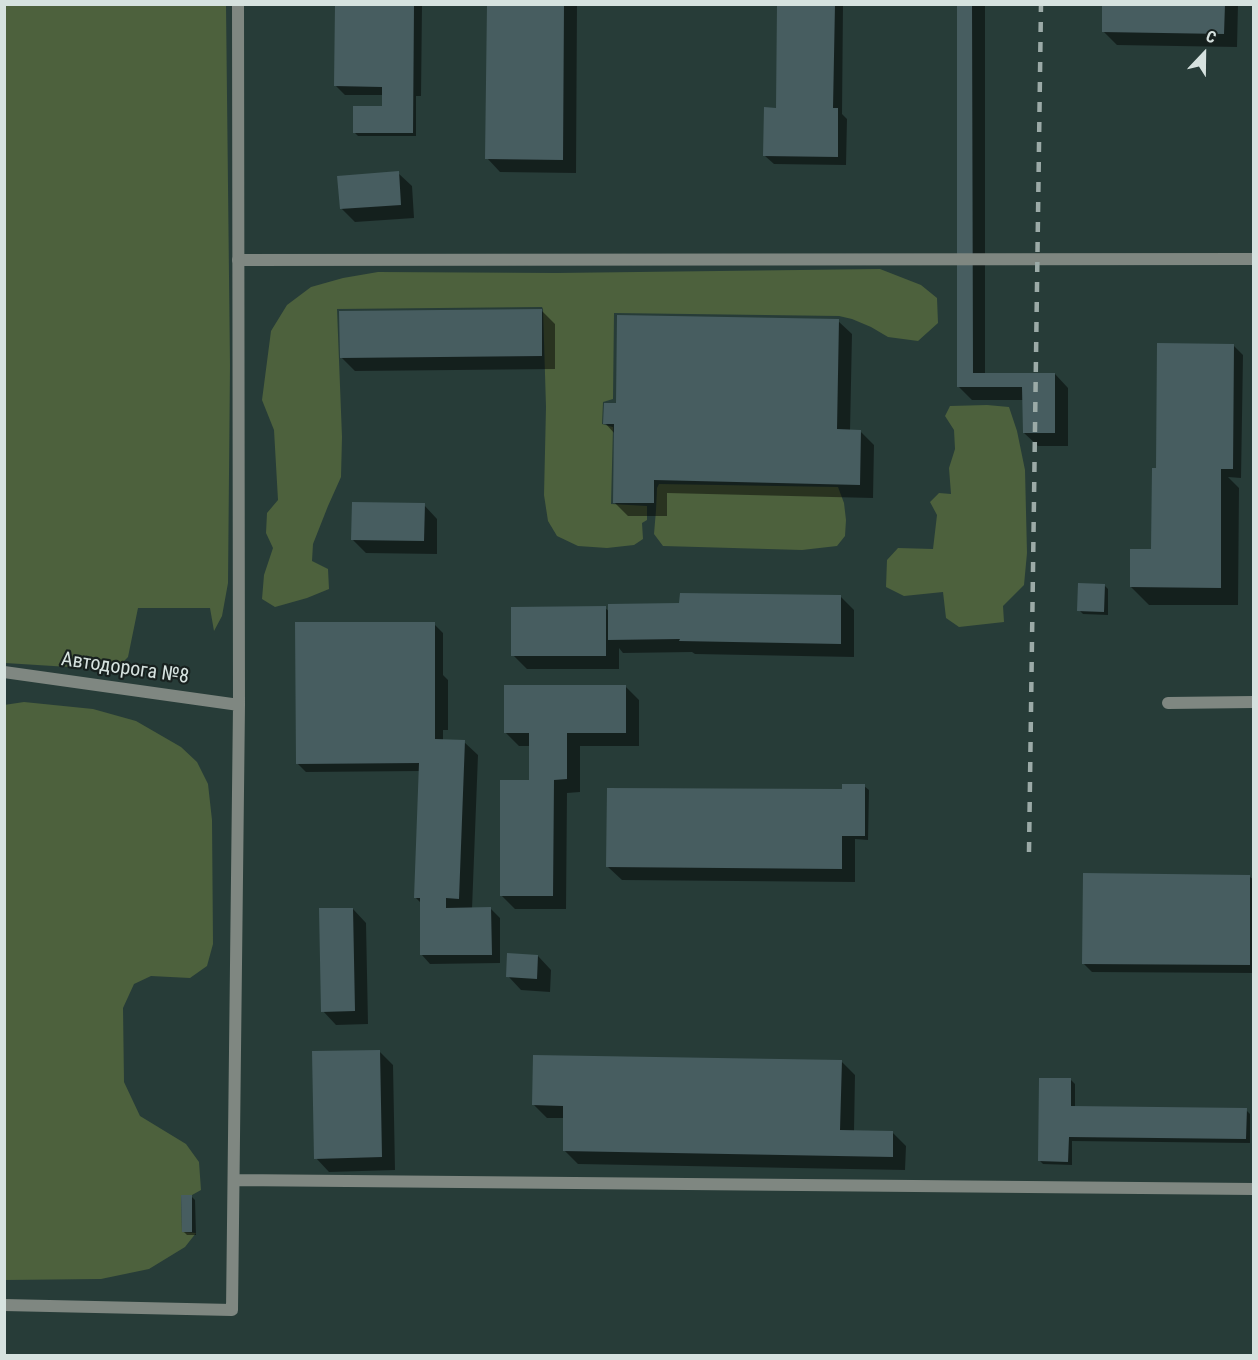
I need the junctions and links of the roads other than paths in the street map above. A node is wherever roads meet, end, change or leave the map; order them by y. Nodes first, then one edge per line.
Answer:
1 (238, 4) edge
2 (1254, 259) edge
3 (238, 260) junction
4 (4, 672) edge
5 (1254, 702) edge
6 (1168, 703) dead end
7 (239, 705) junction
8 (234, 1179) junction
9 (1254, 1189) edge
10 (4, 1305) edge

1 - 3 street
2 - 3 street
3 - 7 street
4 - 7 street, Автодорога №8
5 - 6 street
7 - 8 street
8 - 9 street
8 - 10 street

